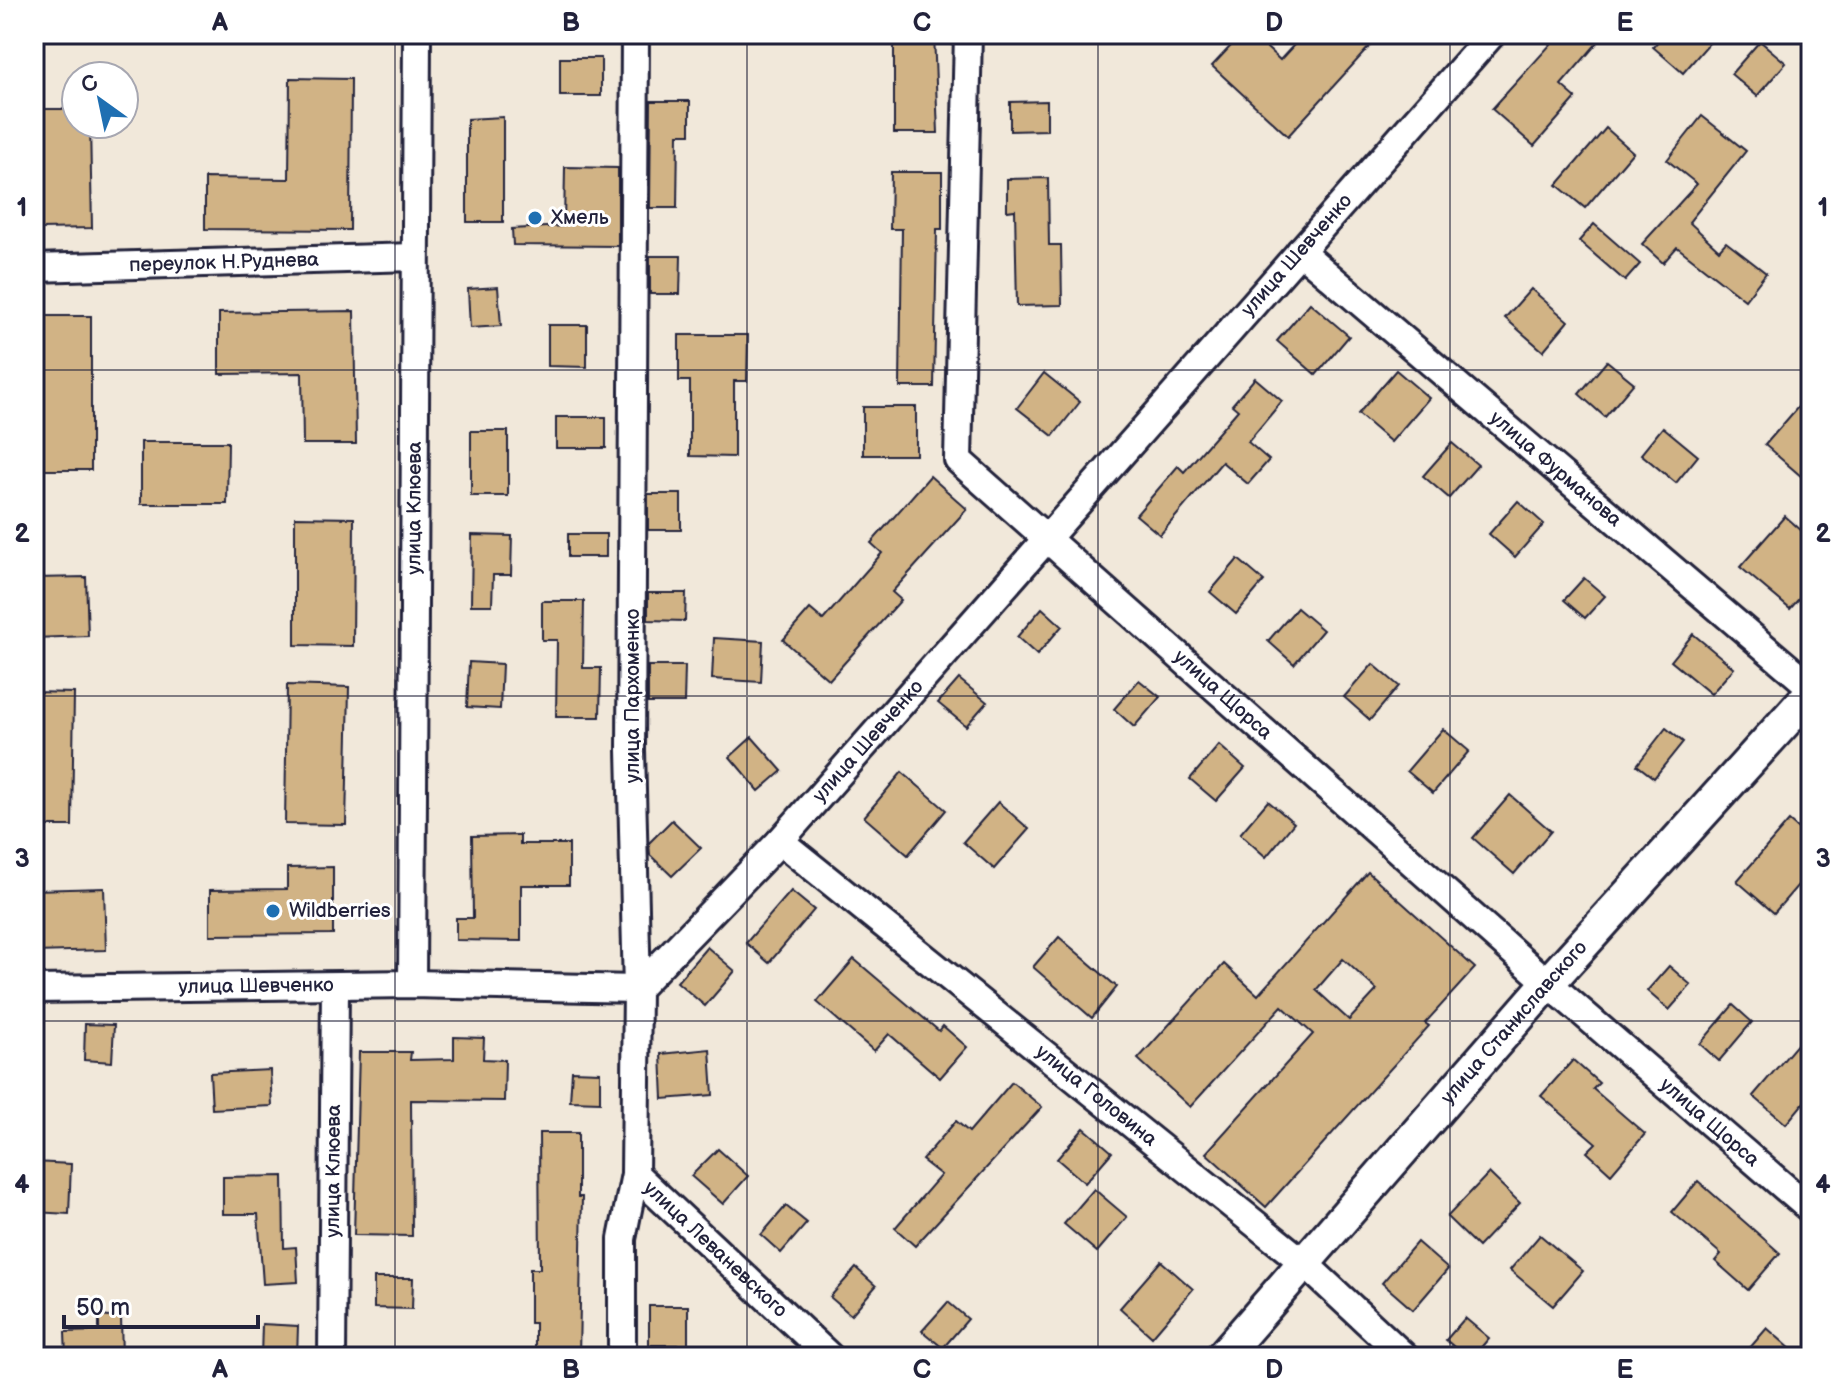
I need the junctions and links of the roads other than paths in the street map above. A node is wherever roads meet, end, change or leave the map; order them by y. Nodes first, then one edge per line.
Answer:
1 (417, 34) edge
2 (635, 34) edge
3 (968, 34) edge
4 (1492, 34) edge
5 (1300, 251) junction
6 (414, 257) junction
7 (34, 268) edge
8 (1047, 541) junction
9 (1811, 690) edge
10 (780, 841) junction
11 (1548, 983) junction
12 (412, 984) junction
13 (335, 986) junction
14 (34, 989) edge
15 (637, 989) junction
16 (635, 1174) junction
17 (1811, 1210) edge
18 (1304, 1263) junction
19 (332, 1357) edge
20 (622, 1357) edge
21 (830, 1357) edge
22 (1222, 1357) edge
23 (1405, 1357) edge

1 - 6 street, улица Клюева
2 - 15 street, улица Пархоменко
3 - 8 street, улица Щорса
4 - 5 street, улица Шевченко
5 - 8 street, улица Шевченко
5 - 9 street, улица Фурманова
6 - 7 street, переулок Н.Руднева
6 - 12 street, улица Клюева
8 - 10 street, улица Шевченко
8 - 11 street, улица Щорса
9 - 11 street, улица Станиславского
10 - 15 street, улица Шевченко
10 - 18 street, улица Головина
11 - 17 street, улица Щорса
11 - 18 street, улица Станиславского
12 - 13 street, улица Шевченко
12 - 15 street, улица Шевченко
13 - 14 street, улица Шевченко
13 - 19 street, улица Клюева
15 - 16 street, улица Пархоменко
16 - 20 street, улица Пархоменко
16 - 21 street, улица Леваневского
18 - 22 street, улица Станиславского
18 - 23 street, улица Головина

